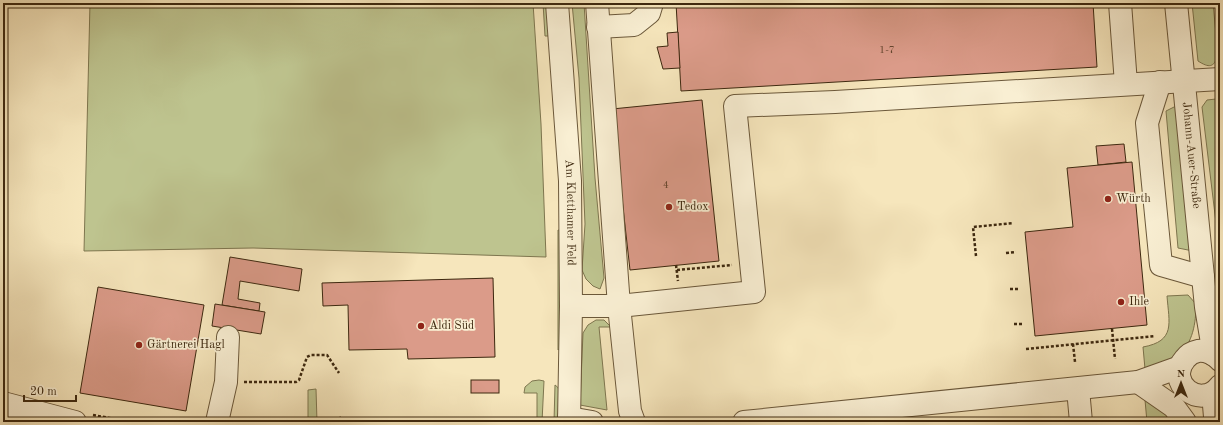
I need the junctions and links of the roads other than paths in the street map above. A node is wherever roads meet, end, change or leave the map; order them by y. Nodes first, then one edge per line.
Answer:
1 (557, 3) edge
2 (597, 3) edge
3 (652, 3) edge
4 (1120, 3) edge
5 (1176, 3) edge
6 (598, 26) junction
7 (1220, 79) edge
8 (1184, 81) junction
9 (1160, 82) junction
10 (1126, 84) junction
11 (1203, 277) junction
12 (571, 306) junction
13 (619, 306) junction
14 (228, 338) dead end
15 (1210, 356) edge
16 (1180, 367) junction
17 (1138, 382) junction
18 (1078, 389) junction
19 (1203, 391) edge
20 (3, 403) edge
21 (858, 416) edge
22 (82, 418) edge
23 (3, 420) edge
24 (569, 420) edge
25 (781, 420) edge
26 (13, 422) edge
27 (217, 422) edge
28 (592, 422) edge
29 (634, 422) edge
30 (744, 422) edge
31 (1081, 422) edge
32 (1185, 422) edge
33 (1198, 422) edge
34 (1216, 422) edge

1 - 12 street, Am Kletthamer Feld
2 - 6 street
3 - 6 street
4 - 10 street
5 - 8 street, Johann-Auer-Straße
6 - 13 street
7 - 8 street
8 - 9 street
8 - 11 street, Johann-Auer-Straße
9 - 10 street
9 - 11 street
10 - 13 street
11 - 15 street, Johann-Auer-Straße
12 - 13 street
12 - 24 street, Am Kletthamer Feld
13 - 29 street
14 - 27 street
15 - 16 street
16 - 17 street
16 - 19 street
17 - 18 street
17 - 19 street
17 - 32 street
18 - 21 street
18 - 31 street
19 - 33 street
19 - 34 street
20 - 22 street
21 - 25 street
23 - 26 street
24 - 28 street
25 - 30 street

